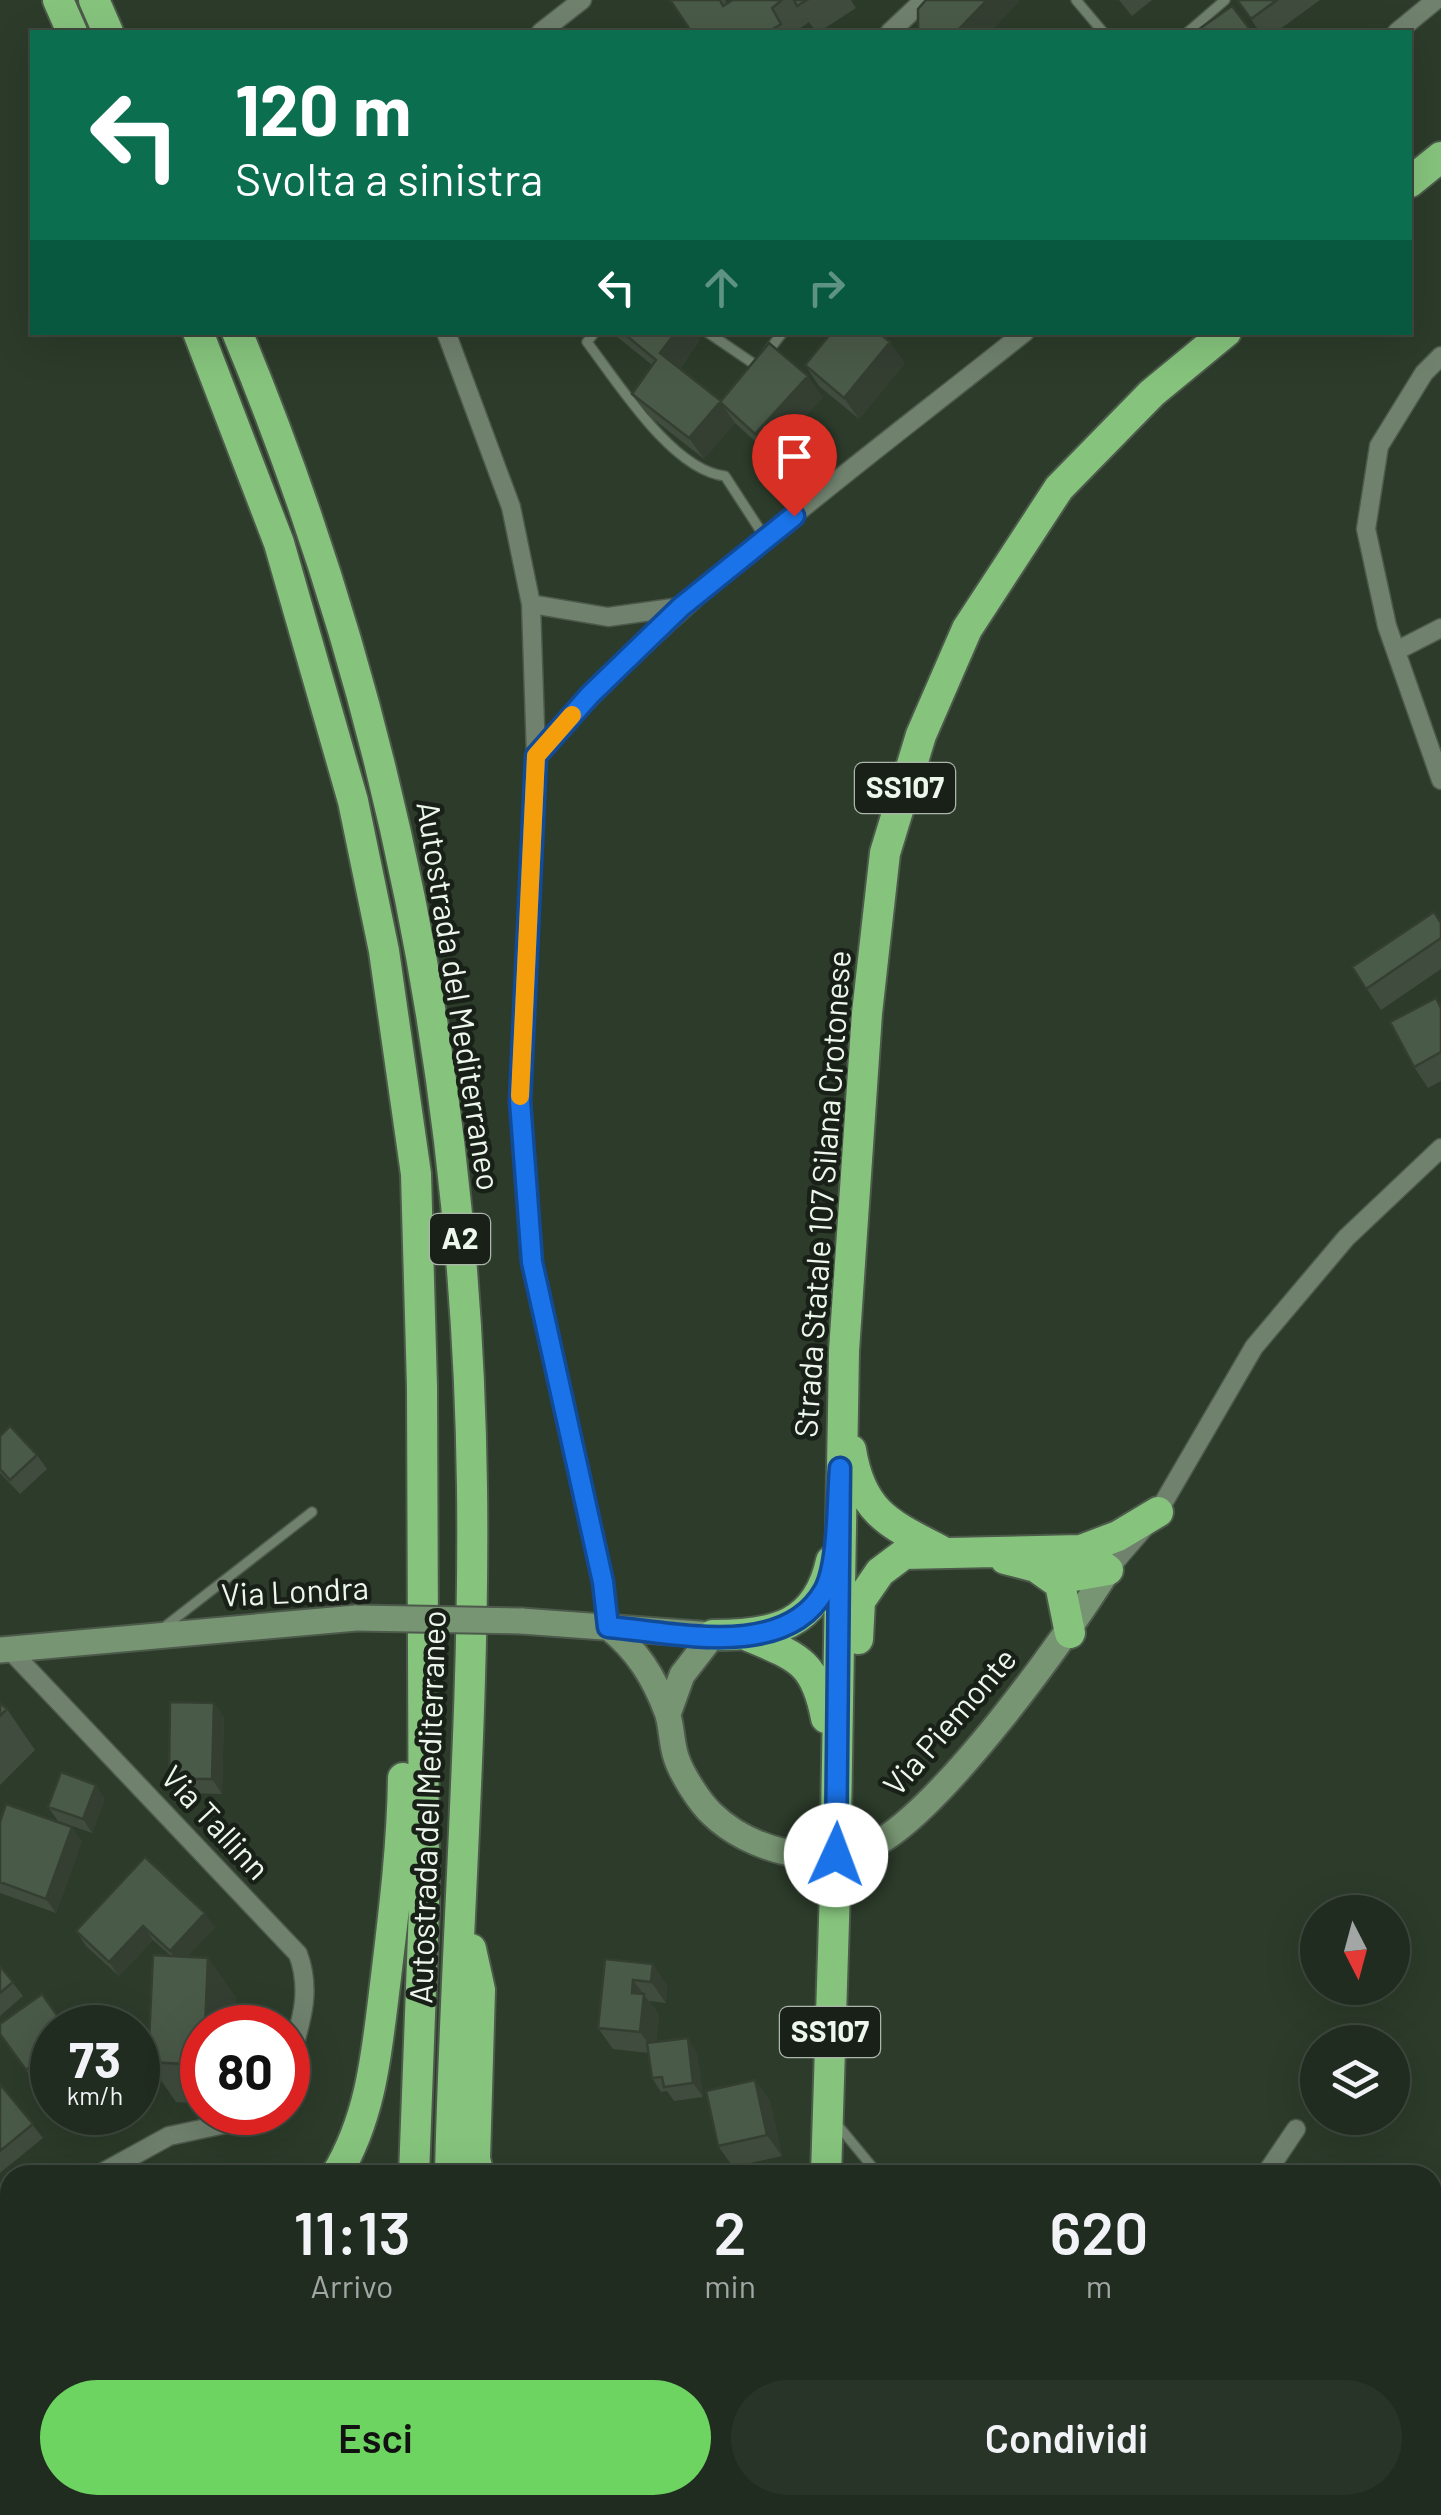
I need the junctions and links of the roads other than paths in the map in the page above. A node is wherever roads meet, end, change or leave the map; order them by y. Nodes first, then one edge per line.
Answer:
1 (58, 0) edge
2 (94, 0) edge
3 (582, 0) edge
4 (924, 0) edge
5 (1076, 0) edge
6 (1224, 0) edge
7 (1436, 0) edge
8 (71, 30) edge
9 (107, 30) edge
10 (544, 30) edge
11 (892, 30) edge
12 (1101, 30) edge
13 (1190, 30) edge
14 (1398, 30) edge
15 (1441, 157) edge
16 (1412, 180) edge
17 (199, 335) edge
18 (238, 335) edge
19 (447, 335) edge
20 (593, 335) edge
21 (711, 335) edge
22 (781, 335) edge
23 (1021, 335) edge
24 (1222, 335) edge
25 (1441, 356) edge
26 (766, 539) junction
27 (531, 604) junction
28 (681, 607) junction
29 (1441, 628) edge
30 (1396, 652) junction
31 (536, 756) junction
32 (1441, 780) edge
33 (1441, 1148) edge
34 (844, 1351) junction
35 (422, 1388) junction
36 (840, 1468) junction
37 (312, 1512) dead end
38 (1158, 1512) junction
39 (1081, 1550) junction
40 (948, 1554) junction
41 (992, 1556) junction
42 (1036, 1568) junction
43 (1108, 1570) junction
44 (608, 1627) junction
45 (670, 1632) junction
46 (157, 1633) junction
47 (1070, 1633) junction
48 (714, 1635) junction
49 (746, 1635) junction
50 (4, 1649) edge
51 (651, 1674) junction
52 (682, 1675) junction
53 (668, 1714) junction
54 (838, 1780) junction
55 (836, 1821) junction
56 (462, 1906) junction
57 (304, 2005) edge
58 (828, 2114) junction
59 (1296, 2129) dead end
60 (180, 2134) edge
61 (116, 2165) edge
62 (342, 2165) edge
63 (414, 2165) edge
64 (450, 2165) edge
65 (476, 2165) edge
66 (826, 2165) edge
67 (871, 2165) edge
68 (1272, 2165) edge

1 - 8 highway
2 - 9 highway
3 - 10 street
4 - 11 street
5 - 12 lane
6 - 13 lane
7 - 14 street
15 - 16 highway
17 - 35 highway, Autostrada del Mediterraneo / A2
18 - 56 highway, Autostrada del Mediterraneo / A2
19 - 27 street
20 - 26 lane
21 - 22 lane
23 - 26 street
24 - 34 highway, Strada Statale 107 Silana Crotonese / SS107
25 - 30 street
26 - 28 street
27 - 28 street
27 - 31 street
28 - 31 street
29 - 30 street
30 - 32 street
31 - 44 street
33 - 38 street, Via Piemonte
34 - 36 highway, Strada Statale 107 Silana Crotonese / SS107
34 - 40 highway
35 - 62 highway
35 - 63 highway, Autostrada del Mediterraneo / A2
36 - 49 highway
36 - 54 highway, Strada Statale 107 Silana Crotonese / SS107
37 - 46 lane
38 - 39 highway
38 - 43 street, Via Piemonte
39 - 41 highway
39 - 43 highway
40 - 41 highway
40 - 54 highway
41 - 42 highway
42 - 43 highway
42 - 47 highway
43 - 47 street, Via Piemonte
44 - 45 street, Via Londra
44 - 46 street, Via Londra, bridge
44 - 51 street, Via Piemonte
45 - 48 street, Via Londra
45 - 51 street
45 - 52 street
46 - 50 street, Via Londra
47 - 53 street, Via Piemonte
48 - 49 highway
48 - 52 street
49 - 55 highway
50 - 57 street, Via Tallinn
51 - 53 street, Via Piemonte
52 - 53 street
54 - 55 highway, Strada Statale 107 Silana Crotonese / SS107
55 - 58 highway, Strada Statale 107 Silana Crotonese / SS107, bridge
56 - 64 highway, Autostrada del Mediterraneo / A2
56 - 65 highway
58 - 66 highway, Strada Statale 107 Silana Crotonese / SS107
58 - 67 lane
59 - 68 street
60 - 61 street

